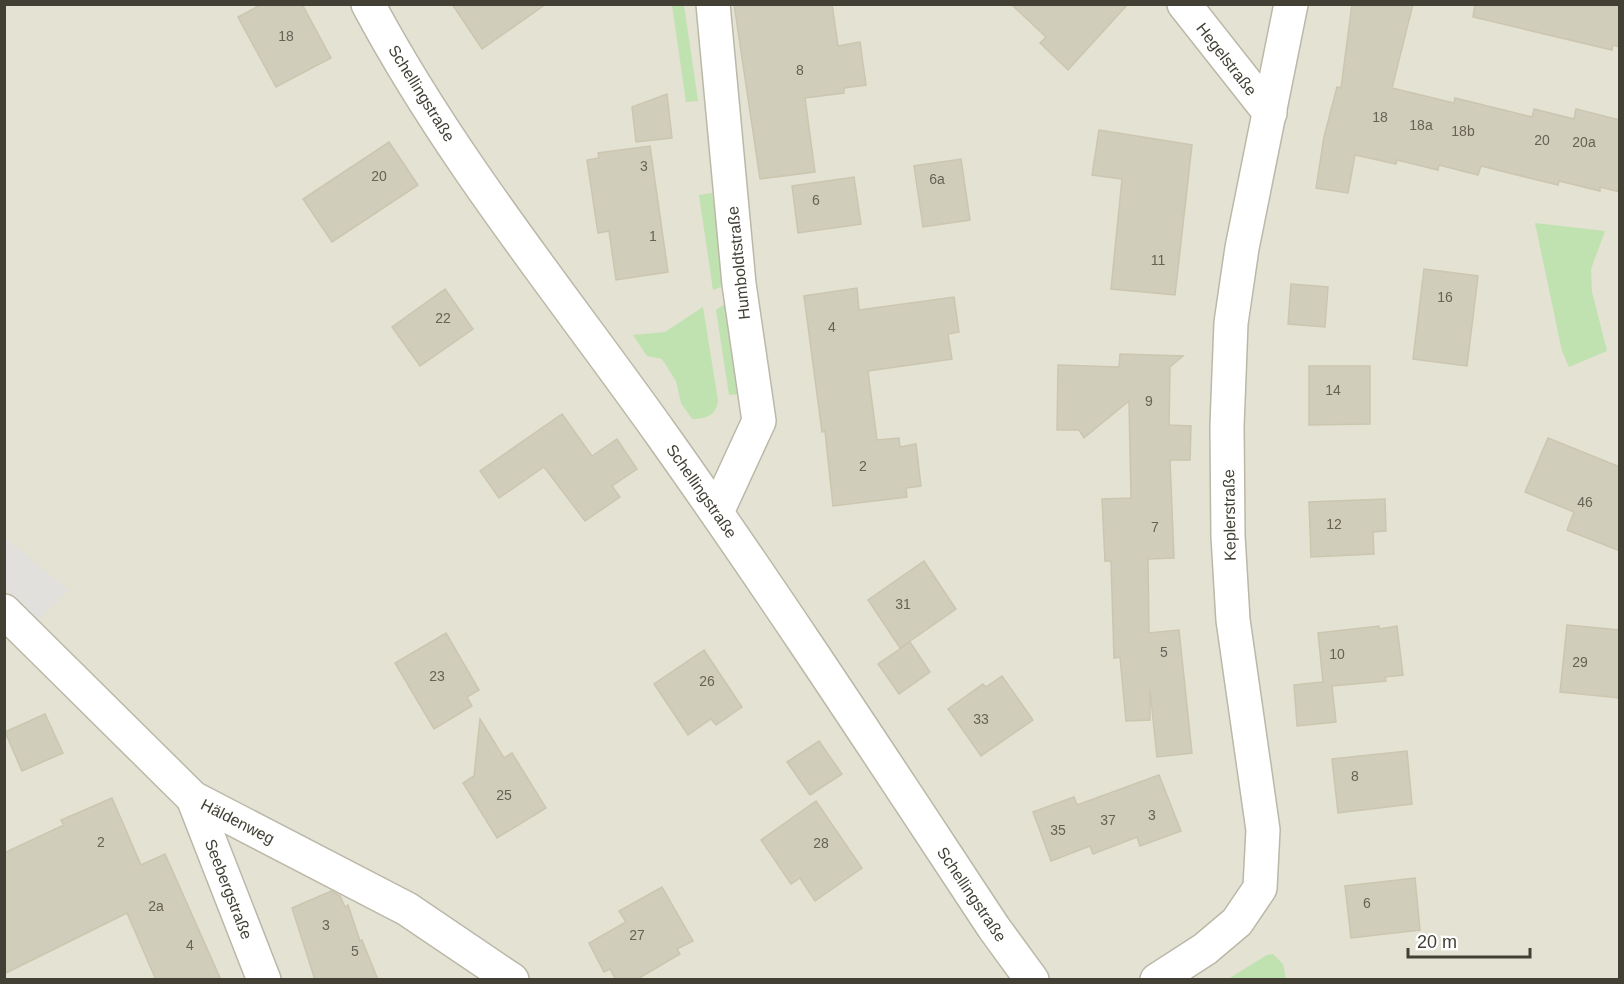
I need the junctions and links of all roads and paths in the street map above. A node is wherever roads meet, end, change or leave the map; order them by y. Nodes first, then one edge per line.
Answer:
1 (368, 4) edge
2 (713, 4) edge
3 (1184, 4) edge
4 (1291, 4) edge
5 (1270, 113) junction
6 (717, 512) junction
7 (4, 611) edge
8 (193, 798) junction
9 (264, 980) edge
10 (512, 980) edge
11 (1032, 980) edge
12 (1157, 980) edge

1 - 6 street, Schellingstraße
2 - 6 street, Humboldtstraße
3 - 5 street, Hegelstraße
4 - 5 street, Keplerstraße
5 - 12 street, Keplerstraße
6 - 11 street, Schellingstraße
7 - 8 street, Häldenweg
8 - 9 street, Seebergstraße
8 - 10 street, Häldenweg

